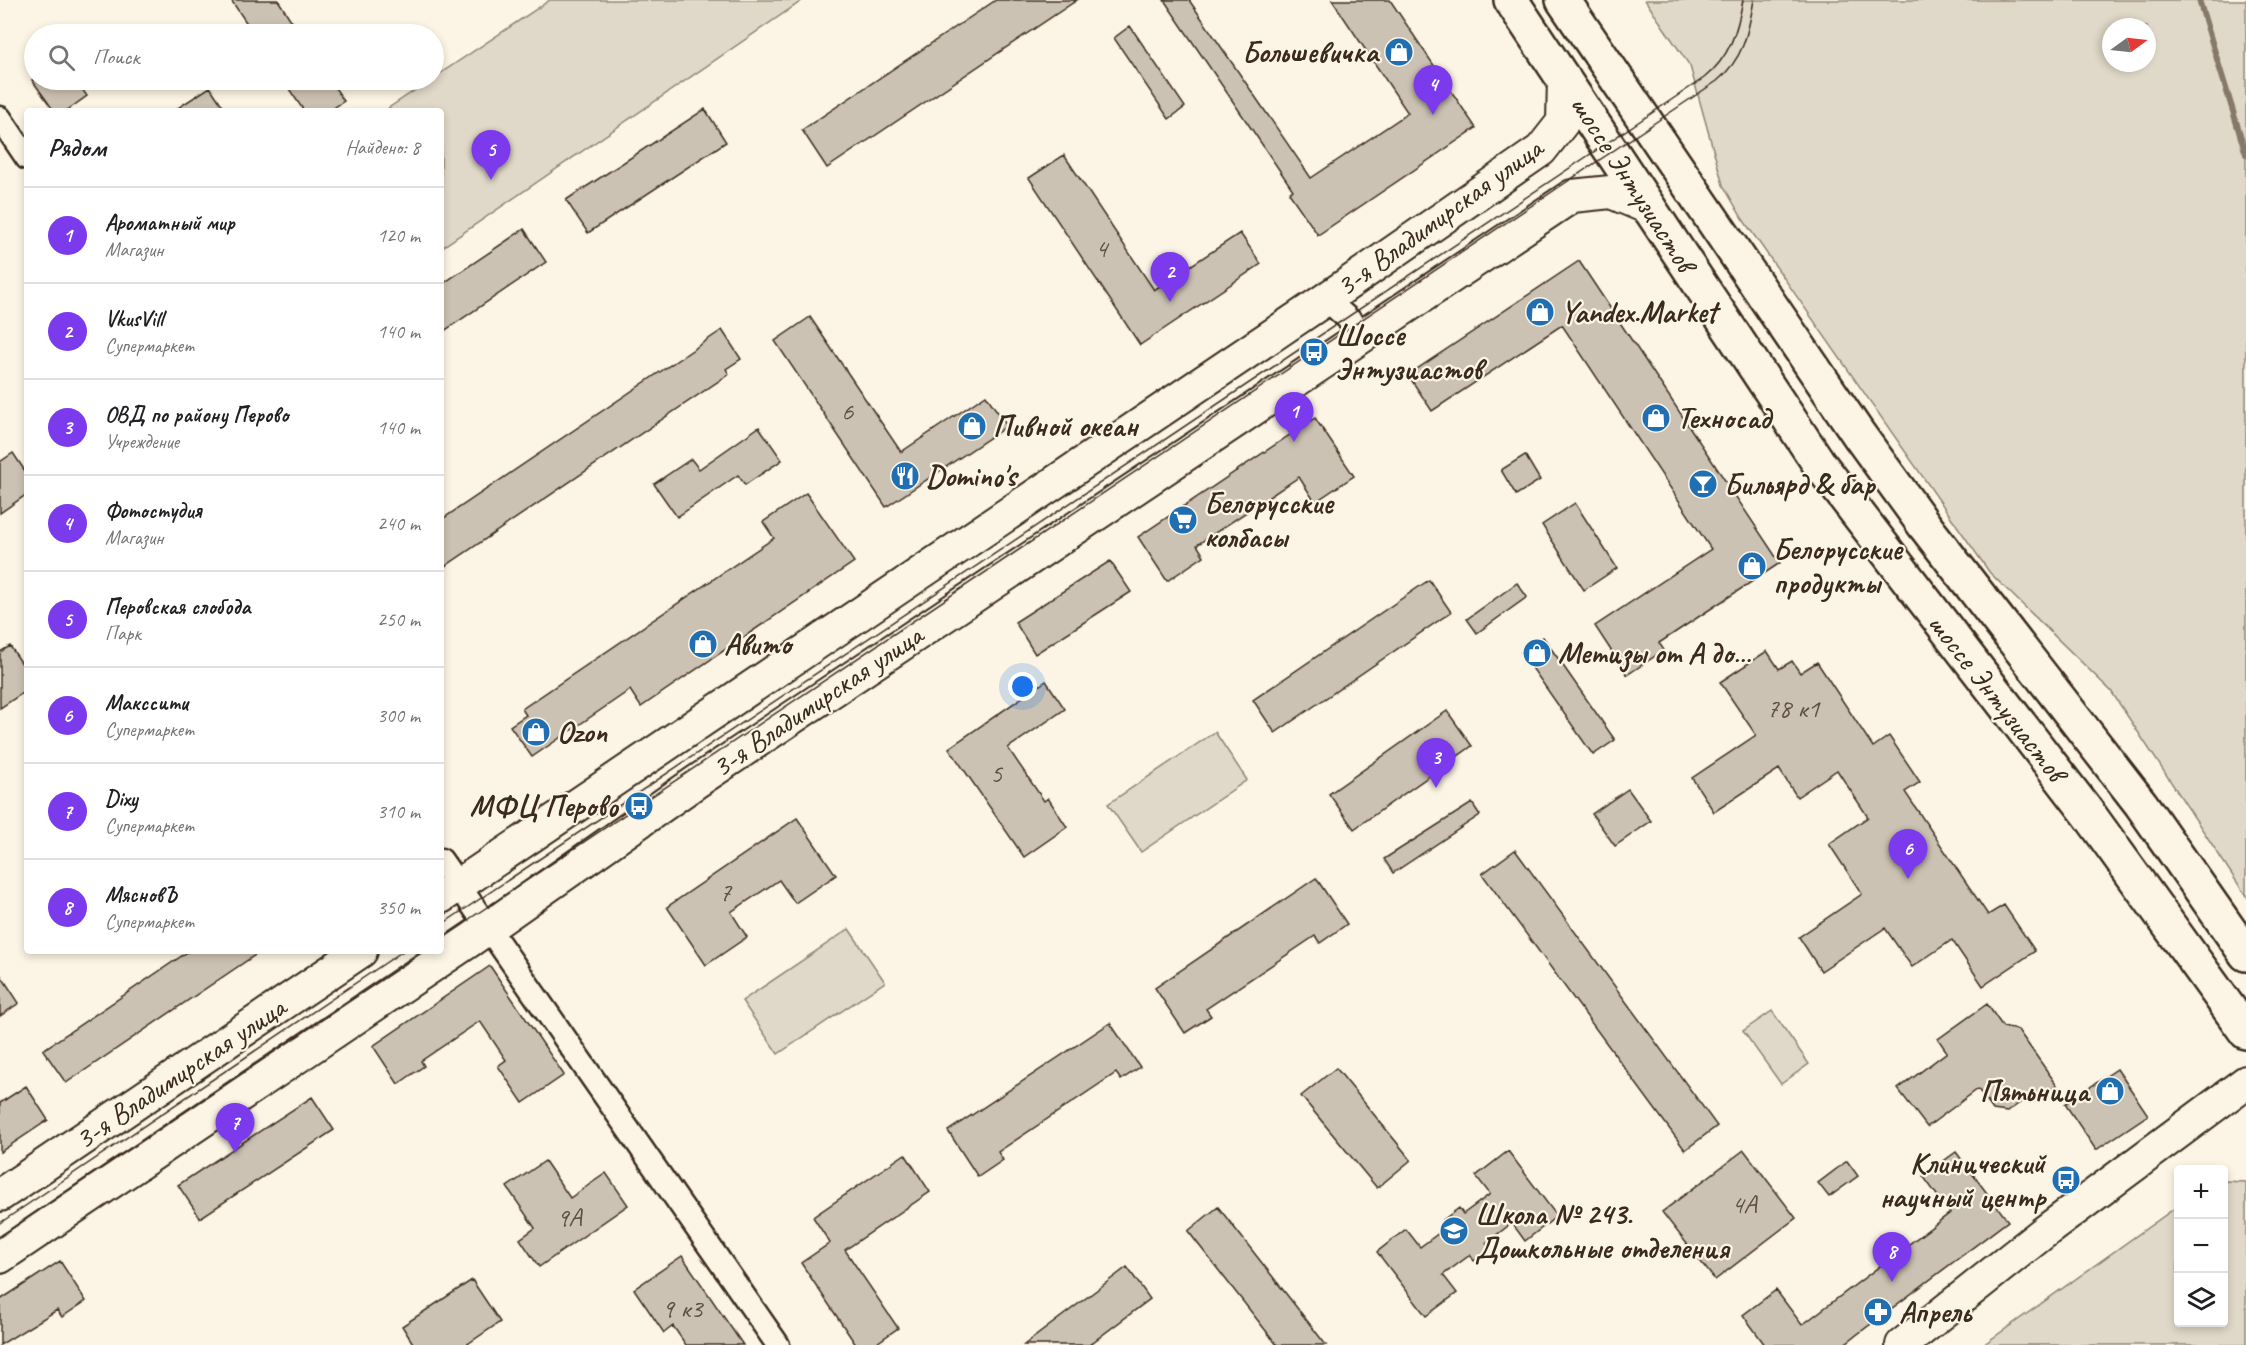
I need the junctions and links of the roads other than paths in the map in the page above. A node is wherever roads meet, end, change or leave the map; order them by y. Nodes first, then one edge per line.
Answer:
1 (1511, 0) edge
2 (1563, 0) edge
3 (1564, 78) junction
4 (0, 118) edge
5 (24, 154) edge
6 (1649, 208) junction
7 (1326, 299) junction
8 (1365, 334) junction
9 (447, 881) edge
10 (486, 929) junction
11 (357, 954) edge
12 (2246, 954) edge
13 (2246, 1032) edge
14 (2246, 1082) edge
15 (0, 1195) edge
16 (0, 1257) edge
17 (777, 1345) edge
18 (1902, 1345) edge

1 - 3 main road, шоссе Энтузиастов
2 - 12 main road, шоссе Энтузиастов
3 - 6 main road, шоссе Энтузиастов
3 - 7 street, 3-я Владимирская улица
4 - 5 street
6 - 8 street, 3-я Владимирская улица
6 - 13 main road, шоссе Энтузиастов
7 - 8 street
7 - 9 street, 3-я Владимирская улица
8 - 10 street, 3-я Владимирская улица
9 - 10 street
10 - 16 street, 3-я Владимирская улица
10 - 17 street
11 - 15 street, 3-я Владимирская улица
14 - 18 street

